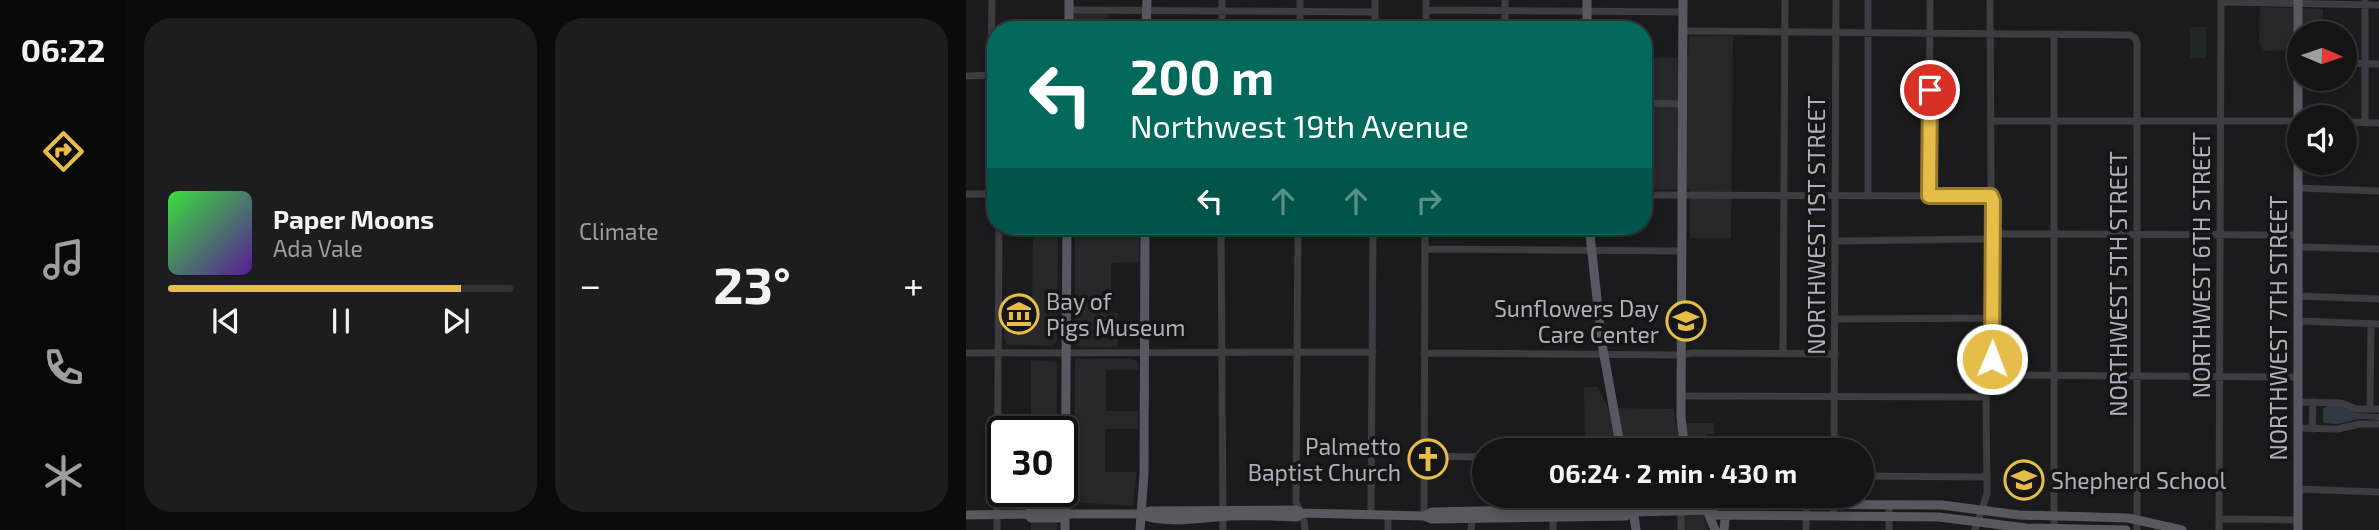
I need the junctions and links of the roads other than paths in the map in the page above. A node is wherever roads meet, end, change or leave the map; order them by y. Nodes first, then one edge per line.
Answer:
1 (992, 0) edge
2 (1147, 0) edge
3 (1222, 0) edge
4 (1300, 0) edge
5 (1375, 0) edge
6 (1426, 0) edge
7 (1505, 0) edge
8 (1587, 0) edge
9 (1683, 0) edge
10 (1785, 0) edge
11 (1836, 0) edge
12 (1868, 0) edge
13 (1930, 0) edge
14 (1990, 0) edge
15 (2221, 1) edge
16 (2298, 1) edge
17 (2365, 2) edge
18 (1069, 5) edge
19 (2379, 5) edge
20 (1146, 10) junction
21 (1426, 10) junction
22 (1505, 10) junction
23 (1222, 11) junction
24 (1300, 11) junction
25 (1587, 11) junction
26 (1375, 12) junction
27 (1683, 12) junction
28 (992, 21) edge
29 (1146, 21) edge
30 (1222, 21) edge
31 (1300, 21) edge
32 (1375, 21) edge
33 (1426, 21) edge
34 (1505, 21) edge
35 (1587, 21) edge
36 (2298, 21) edge
37 (1684, 31) junction
38 (1785, 31) junction
39 (1836, 31) junction
40 (1868, 32) junction
41 (1930, 32) junction
42 (1991, 33) junction
43 (2054, 34) junction
44 (2357, 64) edge
45 (2365, 64) junction
46 (2379, 64) edge
47 (987, 75) edge
48 (966, 76) edge
49 (1652, 103) edge
50 (1683, 104) junction
51 (2220, 120) junction
52 (1991, 121) junction
53 (2054, 121) junction
54 (2137, 121) junction
55 (2287, 121) edge
56 (2357, 123) edge
57 (2365, 123) junction
58 (2379, 123) edge
59 (2298, 175) edge
60 (2298, 188) junction
61 (2379, 191) edge
62 (966, 194) edge
63 (987, 194) edge
64 (1652, 195) edge
65 (1683, 196) junction
66 (1868, 196) junction
67 (1929, 196) junction
68 (1991, 196) junction
69 (1784, 197) junction
70 (1836, 197) junction
71 (2055, 234) junction
72 (2137, 234) junction
73 (2220, 234) junction
74 (999, 235) edge
75 (1067, 235) edge
76 (1145, 235) edge
77 (1221, 235) edge
78 (1298, 235) edge
79 (1373, 235) edge
80 (1425, 235) edge
81 (1590, 235) edge
82 (2298, 235) junction
83 (1993, 237) junction
84 (1836, 241) junction
85 (2298, 247) junction
86 (1425, 249) junction
87 (2379, 249) edge
88 (1592, 250) junction
89 (1682, 251) junction
90 (2298, 296) junction
91 (2379, 299) edge
92 (1993, 318) junction
93 (1835, 319) junction
94 (2298, 321) junction
95 (2375, 324) edge
96 (1297, 352) junction
97 (1373, 352) junction
98 (966, 353) edge
99 (998, 353) junction
100 (1067, 353) junction
101 (1424, 353) junction
102 (1144, 354) junction
103 (1221, 354) junction
104 (1604, 354) junction
105 (1783, 354) junction
106 (1835, 354) junction
107 (1682, 355) junction
108 (1989, 375) junction
109 (2055, 376) junction
110 (2137, 376) junction
111 (2220, 376) junction
112 (2298, 377) junction
113 (1681, 396) junction
114 (1834, 397) junction
115 (1986, 397) junction
116 (2298, 402) junction
117 (2313, 402) junction
118 (2374, 408) edge
119 (2379, 424) edge
120 (2298, 428) junction
121 (2312, 429) junction
122 (1619, 438) edge
123 (1684, 438) edge
124 (1834, 438) edge
125 (1423, 456) junction
126 (1472, 457) edge
127 (1874, 476) edge
128 (1987, 477) junction
129 (2298, 489) junction
130 (2379, 492) edge
131 (1874, 504) edge
132 (1889, 505) junction
133 (1634, 508) edge
134 (1712, 508) edge
135 (1807, 508) edge
136 (1834, 508) edge
137 (1616, 509) joint
138 (1708, 510) junction
139 (1983, 510) junction
140 (1480, 512) junction
141 (1635, 512) junction
142 (1681, 512) junction
143 (966, 513) edge
144 (997, 513) junction
145 (1302, 513) junction
146 (1065, 514) junction
147 (1140, 514) junction
148 (1222, 514) junction
149 (1371, 514) junction
150 (1388, 514) junction
151 (1550, 514) junction
152 (1424, 516) junction
153 (1728, 516) junction
154 (1807, 516) junction
155 (1833, 516) junction
156 (1889, 516) junction
157 (2054, 516) junction
158 (2137, 519) junction
159 (2220, 519) junction
160 (1471, 525) edge
161 (2298, 525) edge
162 (1976, 526) edge
163 (2054, 529) edge
164 (997, 530) edge
165 (1065, 530) edge
166 (1140, 530) edge
167 (1223, 530) edge
168 (1305, 530) edge
169 (1388, 530) edge
170 (1553, 530) edge
171 (1636, 530) edge
172 (1681, 530) edge
173 (1715, 530) edge
174 (1724, 530) edge
175 (1806, 530) edge
176 (1889, 530) edge
177 (2126, 530) edge
178 (2137, 530) edge
179 (2182, 530) edge
180 (2219, 530) edge

1 - 28 street
2 - 20 main road
3 - 23 street
4 - 24 street
5 - 26 street
6 - 21 street
7 - 22 street
8 - 25 main road
9 - 27 main road
10 - 38 street
11 - 39 street, NORTHWEST 1ST STREET
12 - 40 street
13 - 41 street
14 - 42 street
15 - 16 street
15 - 51 street, NORTHWEST 6TH STREET
16 - 17 street
16 - 36 main road, NORTHWEST 7TH STREET
17 - 19 street
17 - 45 street
18 - 20 street
20 - 23 street
20 - 29 main road
21 - 22 street
21 - 33 street
22 - 25 street
22 - 34 street
23 - 24 street
23 - 30 street
24 - 26 street
24 - 31 street
25 - 27 street
25 - 35 main road
26 - 32 street
27 - 37 main road
37 - 38 street
37 - 50 main road
38 - 39 street
38 - 69 street
39 - 40 street
39 - 70 street, NORTHWEST 1ST STREET
40 - 41 street
40 - 66 street
41 - 42 street
41 - 67 street
42 - 43 street
42 - 52 street
43 - 53 street
43 - 54 street, NORTHWEST 5TH STREET
44 - 45 street
45 - 46 street
45 - 57 street
47 - 48 street
49 - 50 street
50 - 65 main road
51 - 54 street
51 - 55 street
51 - 73 street, NORTHWEST 6TH STREET
52 - 53 street
52 - 68 street
53 - 54 street
53 - 71 street
54 - 72 street, NORTHWEST 5TH STREET
56 - 57 street
57 - 58 street
59 - 60 main road, NORTHWEST 7TH STREET
60 - 61 street
60 - 82 main road, NORTHWEST 7TH STREET
62 - 63 street
64 - 65 street
65 - 69 street
65 - 89 main road
66 - 67 street
66 - 70 street
67 - 68 street
68 - 83 street
69 - 70 street
69 - 105 street
70 - 84 street, NORTHWEST 1ST STREET
71 - 72 street
71 - 83 street
71 - 109 street
72 - 73 street
72 - 110 street, NORTHWEST 5TH STREET
73 - 82 street
73 - 111 street, NORTHWEST 6TH STREET
74 - 99 street
75 - 100 main road
76 - 102 main road
77 - 103 street
78 - 96 street
79 - 97 street
80 - 86 street
81 - 88 main road
82 - 85 main road, NORTHWEST 7TH STREET
83 - 84 street
83 - 92 street
84 - 93 street, NORTHWEST 1ST STREET
85 - 87 street
85 - 90 main road, NORTHWEST 7TH STREET
86 - 88 street
86 - 101 street
88 - 89 street
88 - 104 main road
89 - 107 main road
90 - 91 street
90 - 94 main road, NORTHWEST 7TH STREET
92 - 93 street
92 - 108 street
93 - 106 street, NORTHWEST 1ST STREET
94 - 95 street
94 - 112 main road, NORTHWEST 7TH STREET
95 - 118 street
96 - 97 street
96 - 103 street
96 - 145 street
97 - 149 street
98 - 99 street
99 - 100 street
99 - 144 street
100 - 102 street
100 - 146 main road
101 - 104 street
101 - 125 street
102 - 103 street
102 - 147 main road
103 - 148 street
104 - 107 street
104 - 122 main road
105 - 106 street
105 - 107 street
106 - 114 street, NORTHWEST 1ST STREET
107 - 113 main road
108 - 109 street
108 - 115 street
109 - 110 street
109 - 157 street
110 - 111 street
110 - 158 street, NORTHWEST 5TH STREET
111 - 112 street
111 - 159 street, NORTHWEST 6TH STREET
112 - 116 main road, NORTHWEST 7TH STREET
113 - 114 street
113 - 123 main road
114 - 115 street
114 - 124 street, NORTHWEST 1ST STREET
115 - 128 street
116 - 117 street
116 - 120 main road, NORTHWEST 7TH STREET
117 - 118 street
117 - 121 street
119 - 121 street
120 - 121 street
120 - 129 main road, NORTHWEST 7TH STREET
125 - 126 street
125 - 152 street
127 - 128 street
128 - 139 street
129 - 130 street
129 - 161 main road, NORTHWEST 7TH STREET
131 - 132 main road
132 - 139 main road
132 - 156 street
133 - 141 main road
134 - 138 main road
135 - 154 street
136 - 155 street
137 - 141 main road
137 - 151 main road
138 - 142 main road
138 - 153 main road
138 - 173 main road
139 - 157 main road
139 - 162 street
140 - 151 main road
140 - 152 main road
140 - 160 main road
141 - 142 main road
141 - 151 main road
141 - 171 main road
142 - 172 street
143 - 144 main road
144 - 146 main road
144 - 164 street
145 - 148 main road
145 - 149 main road
145 - 168 street
146 - 147 main road
146 - 165 main road
147 - 148 main road
147 - 166 main road
148 - 167 street
149 - 150 main road
150 - 152 main road
150 - 169 street
151 - 160 main road
151 - 170 street
152 - 160 main road
153 - 154 main road
153 - 174 main road
154 - 155 main road
154 - 175 street
155 - 156 main road
156 - 162 main road
156 - 176 street
157 - 158 main road
157 - 163 street
158 - 178 street, NORTHWEST 5TH STREET
158 - 179 main road
159 - 161 street
159 - 180 street, NORTHWEST 6TH STREET
162 - 163 main road
163 - 177 main road

